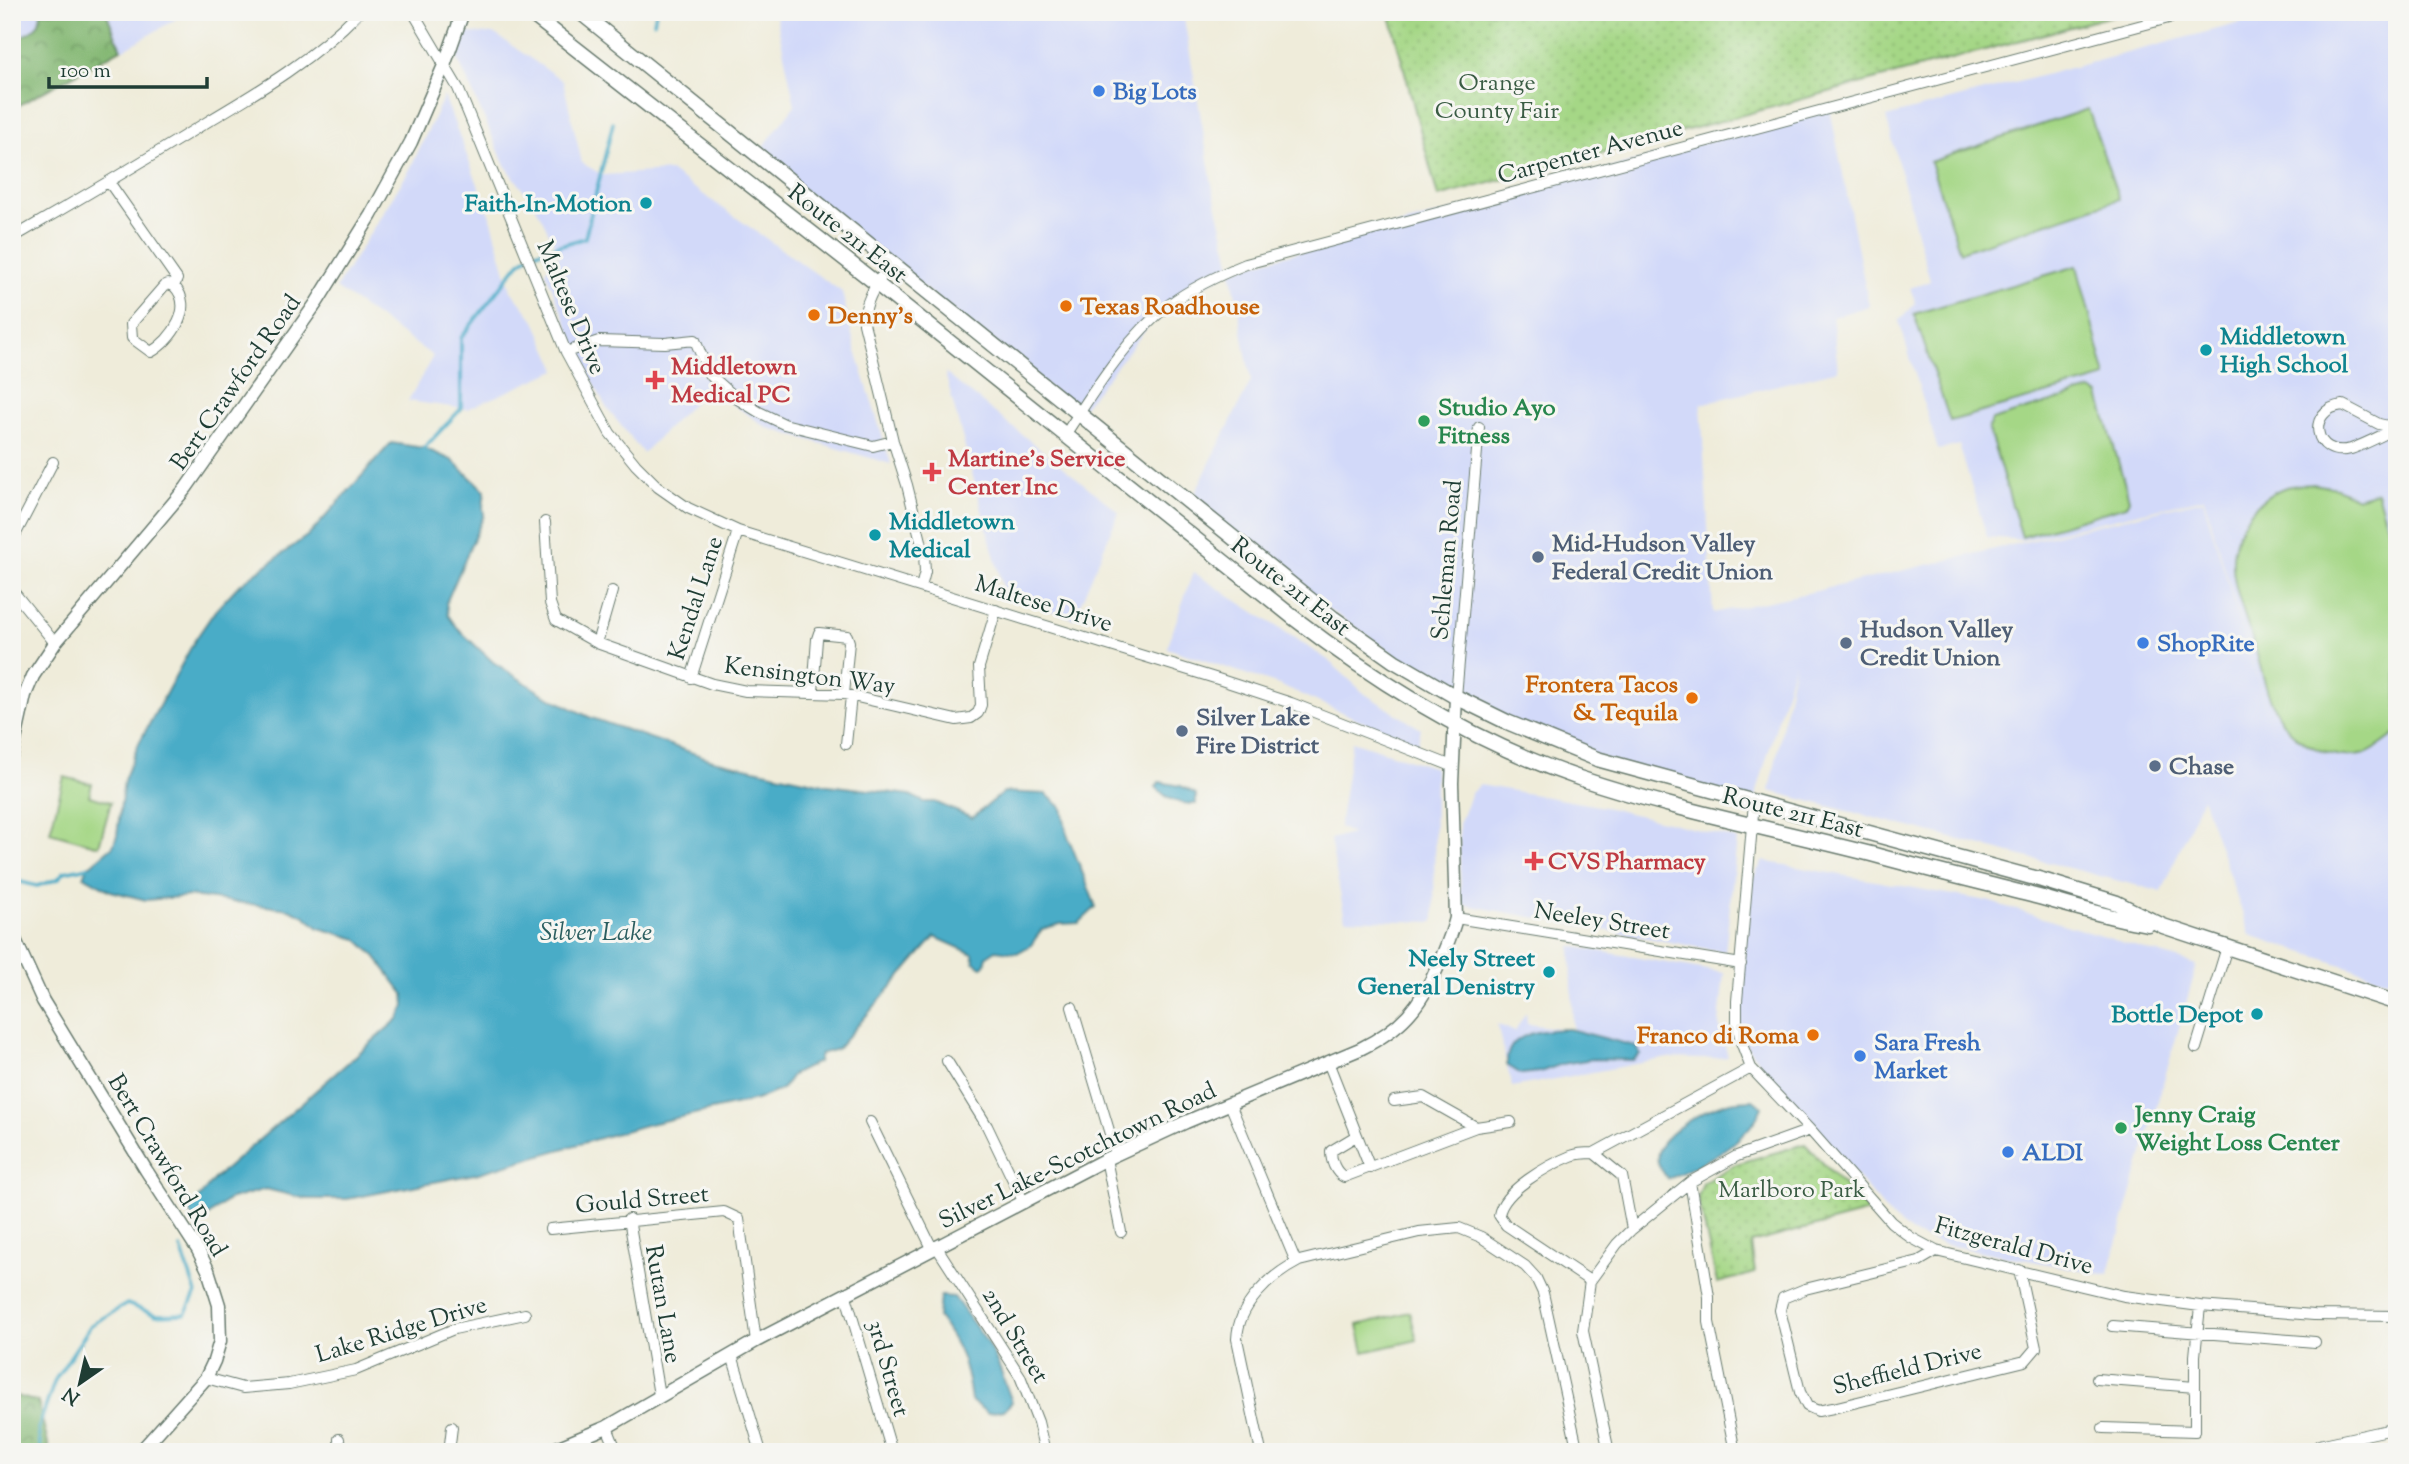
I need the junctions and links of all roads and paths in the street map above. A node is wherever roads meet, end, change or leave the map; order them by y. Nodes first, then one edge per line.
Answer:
1 (359, 12) edge
2 (413, 12) edge
3 (463, 12) edge
4 (529, 12) edge
5 (580, 12) edge
6 (2191, 12) edge
7 (445, 63) junction
8 (109, 182) junction
9 (12, 238) edge
10 (891, 262) junction
11 (877, 284) junction
12 (174, 286) junction
13 (566, 352) junction
14 (1079, 414) junction
15 (1479, 427) dead end
16 (2397, 428) edge
17 (1065, 435) junction
18 (893, 442) junction
19 (53, 462) dead end
20 (545, 522) dead end
21 (738, 531) junction
22 (12, 541) edge
23 (922, 587) junction
24 (12, 590) edge
25 (612, 591) dead end
26 (996, 610) junction
27 (55, 643) junction
28 (597, 643) junction
29 (691, 678) junction
30 (813, 692) junction
31 (848, 695) junction
32 (1456, 697) junction
33 (1455, 724) junction
34 (846, 744) dead end
35 (12, 754) edge
36 (1452, 766) junction
37 (1754, 803) junction
38 (1753, 825) junction
39 (1456, 918) junction
40 (2163, 926) junction
41 (12, 933) edge
42 (2227, 947) junction
43 (1741, 964) junction
44 (2397, 1003) edge
45 (1072, 1007) dead end
46 (2196, 1048) dead end
47 (947, 1061) dead end
48 (1328, 1062) junction
49 (1751, 1068) junction
50 (1394, 1101) dead end
51 (1230, 1104) junction
52 (870, 1122) dead end
53 (1511, 1122) dead end
54 (1476, 1127) junction
55 (1810, 1130) junction
56 (1356, 1136) junction
57 (1594, 1153) junction
58 (1111, 1157) junction
59 (1370, 1168) junction
60 (1690, 1182) junction
61 (1024, 1203) junction
62 (629, 1219) junction
63 (550, 1229) dead end
64 (1632, 1229) junction
65 (1121, 1232) dead end
66 (934, 1247) junction
67 (1936, 1251) junction
68 (1296, 1262) junction
69 (2019, 1270) junction
70 (1590, 1280) junction
71 (846, 1296) junction
72 (2200, 1306) junction
73 (525, 1314) dead end
74 (2397, 1316) edge
75 (2113, 1326) dead end
76 (2197, 1332) junction
77 (756, 1341) junction
78 (2315, 1342) dead end
79 (732, 1355) junction
80 (206, 1378) junction
81 (2097, 1380) dead end
82 (2195, 1387) junction
83 (659, 1395) junction
84 (452, 1427) dead end
85 (607, 1427) junction
86 (2103, 1428) dead end
87 (2397, 1428) edge
88 (339, 1439) dead end
89 (2319, 1445) dead end
90 (140, 1452) edge
91 (340, 1452) edge
92 (449, 1452) edge
93 (547, 1452) edge
94 (617, 1452) edge
95 (761, 1452) edge
96 (892, 1452) edge
97 (1045, 1452) edge
98 (1261, 1452) edge
99 (1578, 1452) edge
100 (1609, 1452) edge
101 (1735, 1452) edge

1 - 8 street
2 - 7 street, Maltese Drive
3 - 7 street, Bert Crawford Road
4 - 11 main road, Route 211 East
5 - 10 main road, Route 211 East
6 - 14 street, Carpenter Avenue
7 - 13 street, Maltese Drive
7 - 27 street, Bert Crawford Road
8 - 9 street
8 - 12 street
10 - 11 street
10 - 14 main road, Route 211 East
11 - 17 main road, Route 211 East
11 - 18 street
12 - 12 street
13 - 18 street
13 - 21 street, Maltese Drive
14 - 17 street, Carpenter Avenue
14 - 32 main road, Route 211 East
15 - 32 street, Schleman Road
16 - 16 street
17 - 33 main road, Route 211 East
18 - 23 street
19 - 22 street
20 - 28 street, Kensington Way
21 - 23 street, Maltese Drive
21 - 29 street, Kendal Lane
23 - 26 street, Maltese Drive
24 - 27 street
25 - 28 street
26 - 31 street, Kensington Way
26 - 36 street, Maltese Drive
27 - 35 street, Bert Crawford Road
28 - 29 street, Kensington Way
29 - 30 street, Kensington Way
30 - 31 street, Kensington Way
30 - 31 street
31 - 34 street
32 - 33 street, Silver Lake-Scotchtown Road
32 - 37 main road, Route 211 East
33 - 36 street, Silver Lake-Scotchtown Road
33 - 38 main road, Route 211 East
36 - 39 street, Silver Lake-Scotchtown Road
37 - 38 street, Fitzgerald Drive
37 - 40 main road, Route 211 East
38 - 40 main road, Route 211 East
38 - 43 street, Fitzgerald Drive
39 - 43 street, Neeley Street
39 - 48 street, Silver Lake-Scotchtown Road
40 - 42 main road, Route 211 East
41 - 80 street, Bert Crawford Road
42 - 44 main road, Route 211 East
42 - 46 street
43 - 49 street, Fitzgerald Drive
45 - 58 street
47 - 61 street
48 - 51 street, Silver Lake-Scotchtown Road
48 - 56 street
49 - 55 street, Fitzgerald Drive
49 - 57 street
50 - 54 street
51 - 58 street, Silver Lake-Scotchtown Road
51 - 68 street
52 - 66 street, 2nd Street
53 - 54 street
54 - 59 street
55 - 60 street
55 - 67 street, Fitzgerald Drive
56 - 59 street
56 - 59 street
57 - 64 street
57 - 70 street
58 - 61 street, Silver Lake-Scotchtown Road
58 - 65 street
60 - 64 street
60 - 101 street
61 - 66 street, Silver Lake-Scotchtown Road
62 - 63 street, Gould Street
62 - 77 street, Gould Street
62 - 83 street, Rutan Lane
64 - 70 street
66 - 71 street, Silver Lake-Scotchtown Road
66 - 97 street, 2nd Street
67 - 69 street, Fitzgerald Drive
67 - 69 street, Sheffield Drive
68 - 98 street
68 - 99 street
69 - 72 street, Fitzgerald Drive
70 - 100 street
71 - 77 street, Silver Lake-Scotchtown Road
71 - 96 street, 3rd Street
72 - 74 street, Fitzgerald Drive
72 - 76 street
73 - 80 street, Lake Ridge Drive
75 - 76 street
76 - 78 street
76 - 82 street
77 - 79 street, Silver Lake-Scotchtown Road
79 - 83 street, Silver Lake-Scotchtown Road
79 - 95 street
80 - 90 street, Bert Crawford Road
81 - 82 street
82 - 86 street
83 - 85 street, Silver Lake-Scotchtown Road
84 - 92 street
85 - 93 street, Silver Lake-Scotchtown Road
85 - 94 street
87 - 89 street
88 - 91 street

